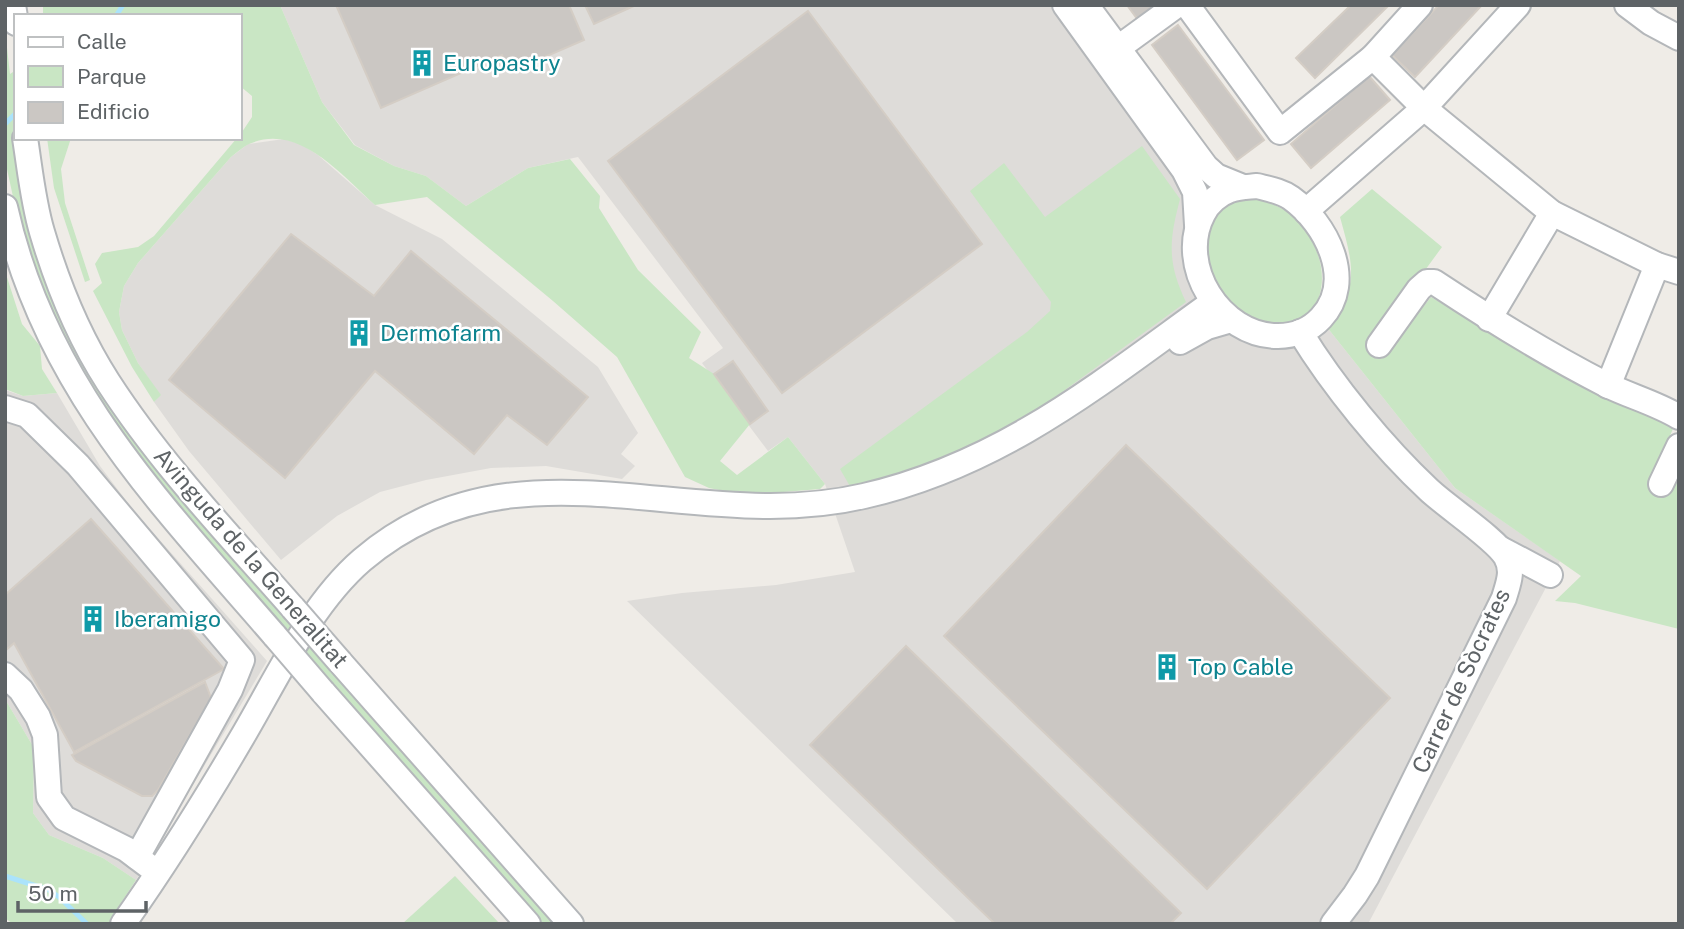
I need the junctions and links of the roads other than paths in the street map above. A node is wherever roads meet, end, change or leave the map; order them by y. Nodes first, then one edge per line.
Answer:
1 (1065, 5) edge
2 (1086, 5) edge
3 (1177, 5) edge
4 (1187, 5) edge
5 (1420, 5) edge
6 (1518, 5) edge
7 (1627, 5) edge
8 (1679, 38) edge
9 (1118, 48) junction
10 (1373, 57) junction
11 (1424, 107) junction
12 (27, 150) edge
13 (1243, 187) junction
14 (5, 207) edge
15 (1306, 211) junction
16 (1552, 213) junction
17 (1197, 225) junction
18 (1668, 268) edge
19 (1213, 302) junction
20 (1489, 319) junction
21 (1231, 320) junction
22 (1300, 332) junction
23 (1379, 345) dead end
24 (1608, 386) junction
25 (5, 408) edge
26 (1679, 417) edge
27 (1679, 446) edge
28 (1661, 484) dead end
29 (1501, 549) junction
30 (1549, 575) dead end
31 (5, 675) edge
32 (137, 857) junction
33 (160, 873) junction
34 (132, 921) edge
35 (528, 924) edge
36 (571, 924) edge
37 (1333, 924) edge

1 - 17 street
2 - 9 street
3 - 9 street
4 - 10 street
5 - 10 street
6 - 11 street
7 - 8 street
9 - 13 street
10 - 11 street
11 - 15 street
11 - 16 street
12 - 36 street, Avinguda de la Generalitat, bridge
13 - 15 street
13 - 17 street
14 - 35 street, Avinguda de la Generalitat, bridge
15 - 22 street
16 - 18 street
16 - 20 street
17 - 19 street
18 - 24 street
19 - 21 street
19 - 33 street
20 - 23 street
20 - 24 street
21 - 22 street
21 - 34 street
22 - 29 street
24 - 26 street
25 - 32 street
27 - 28 street
29 - 30 street
29 - 37 street, Carrer de Sòcrates
31 - 32 street
32 - 33 street
33 - 34 street

